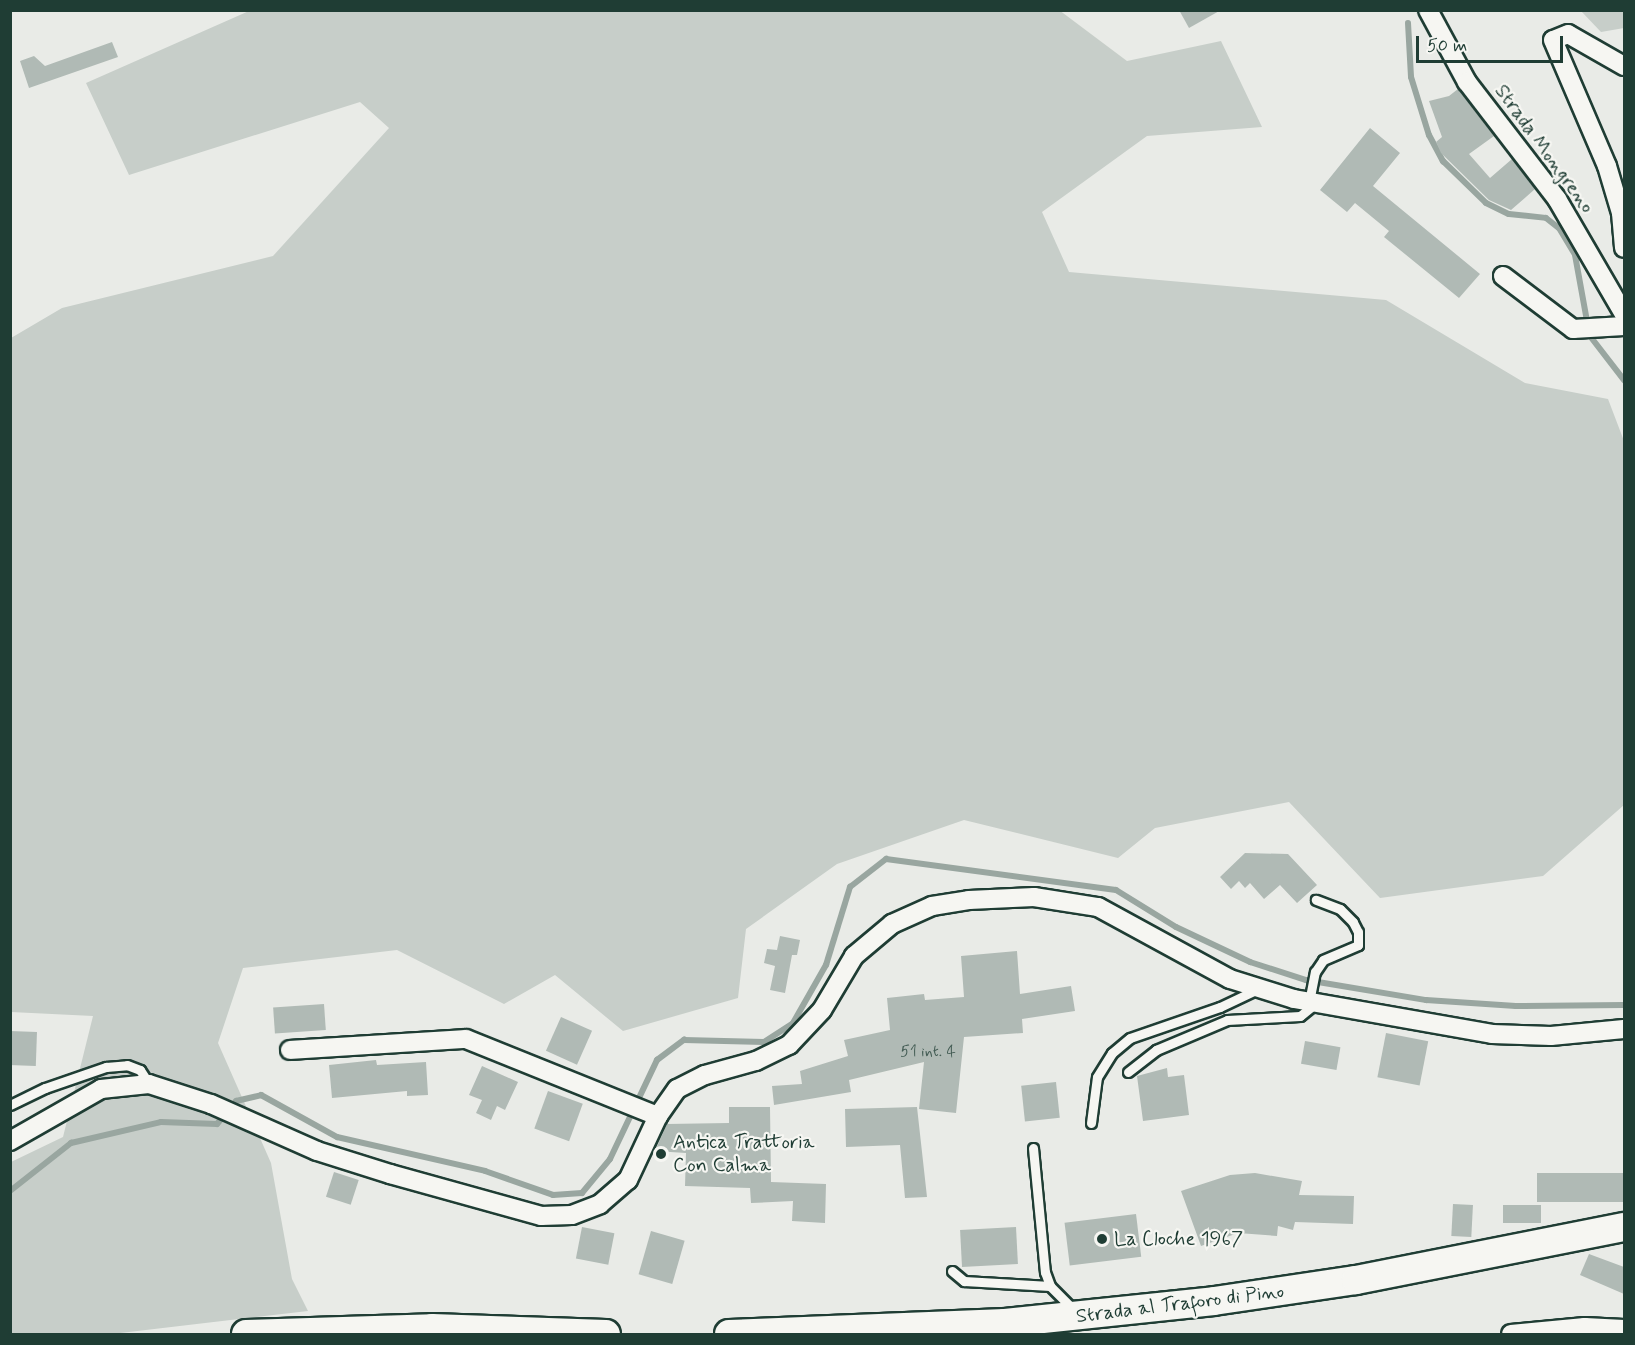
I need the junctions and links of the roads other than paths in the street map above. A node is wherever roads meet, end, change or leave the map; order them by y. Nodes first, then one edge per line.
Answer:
1 (1428, 10) edge
2 (1624, 66) edge
3 (1624, 248) edge
4 (1503, 276) dead end
5 (1624, 314) edge
6 (1624, 326) edge
7 (1316, 900) dead end
8 (1260, 988) junction
9 (1312, 999) junction
10 (1624, 1029) edge
11 (290, 1050) dead end
12 (1128, 1072) dead end
13 (149, 1084) junction
14 (10, 1105) edge
15 (655, 1114) junction
16 (1091, 1123) dead end
17 (10, 1141) edge
18 (1033, 1148) dead end
19 (1624, 1227) edge
20 (952, 1271) dead end
21 (1050, 1286) junction
22 (1082, 1316) junction
23 (1624, 1329) edge
24 (350, 1332) edge
25 (246, 1335) edge
26 (606, 1335) edge
27 (729, 1335) edge
28 (1512, 1335) edge

1 - 5 street, Strada Mongreno
2 - 3 street, Strada Mongreno
4 - 6 street
7 - 9 lane
8 - 9 street
8 - 15 street
8 - 16 lane
9 - 10 street
9 - 12 lane
11 - 15 street
13 - 14 lane
13 - 15 street
13 - 17 street
18 - 21 lane
19 - 22 main road, Strada al Traforo di Pino
20 - 21 lane
21 - 22 lane
22 - 27 main road, Strada al Traforo di Pino
23 - 28 street
24 - 25 main road
24 - 26 main road

